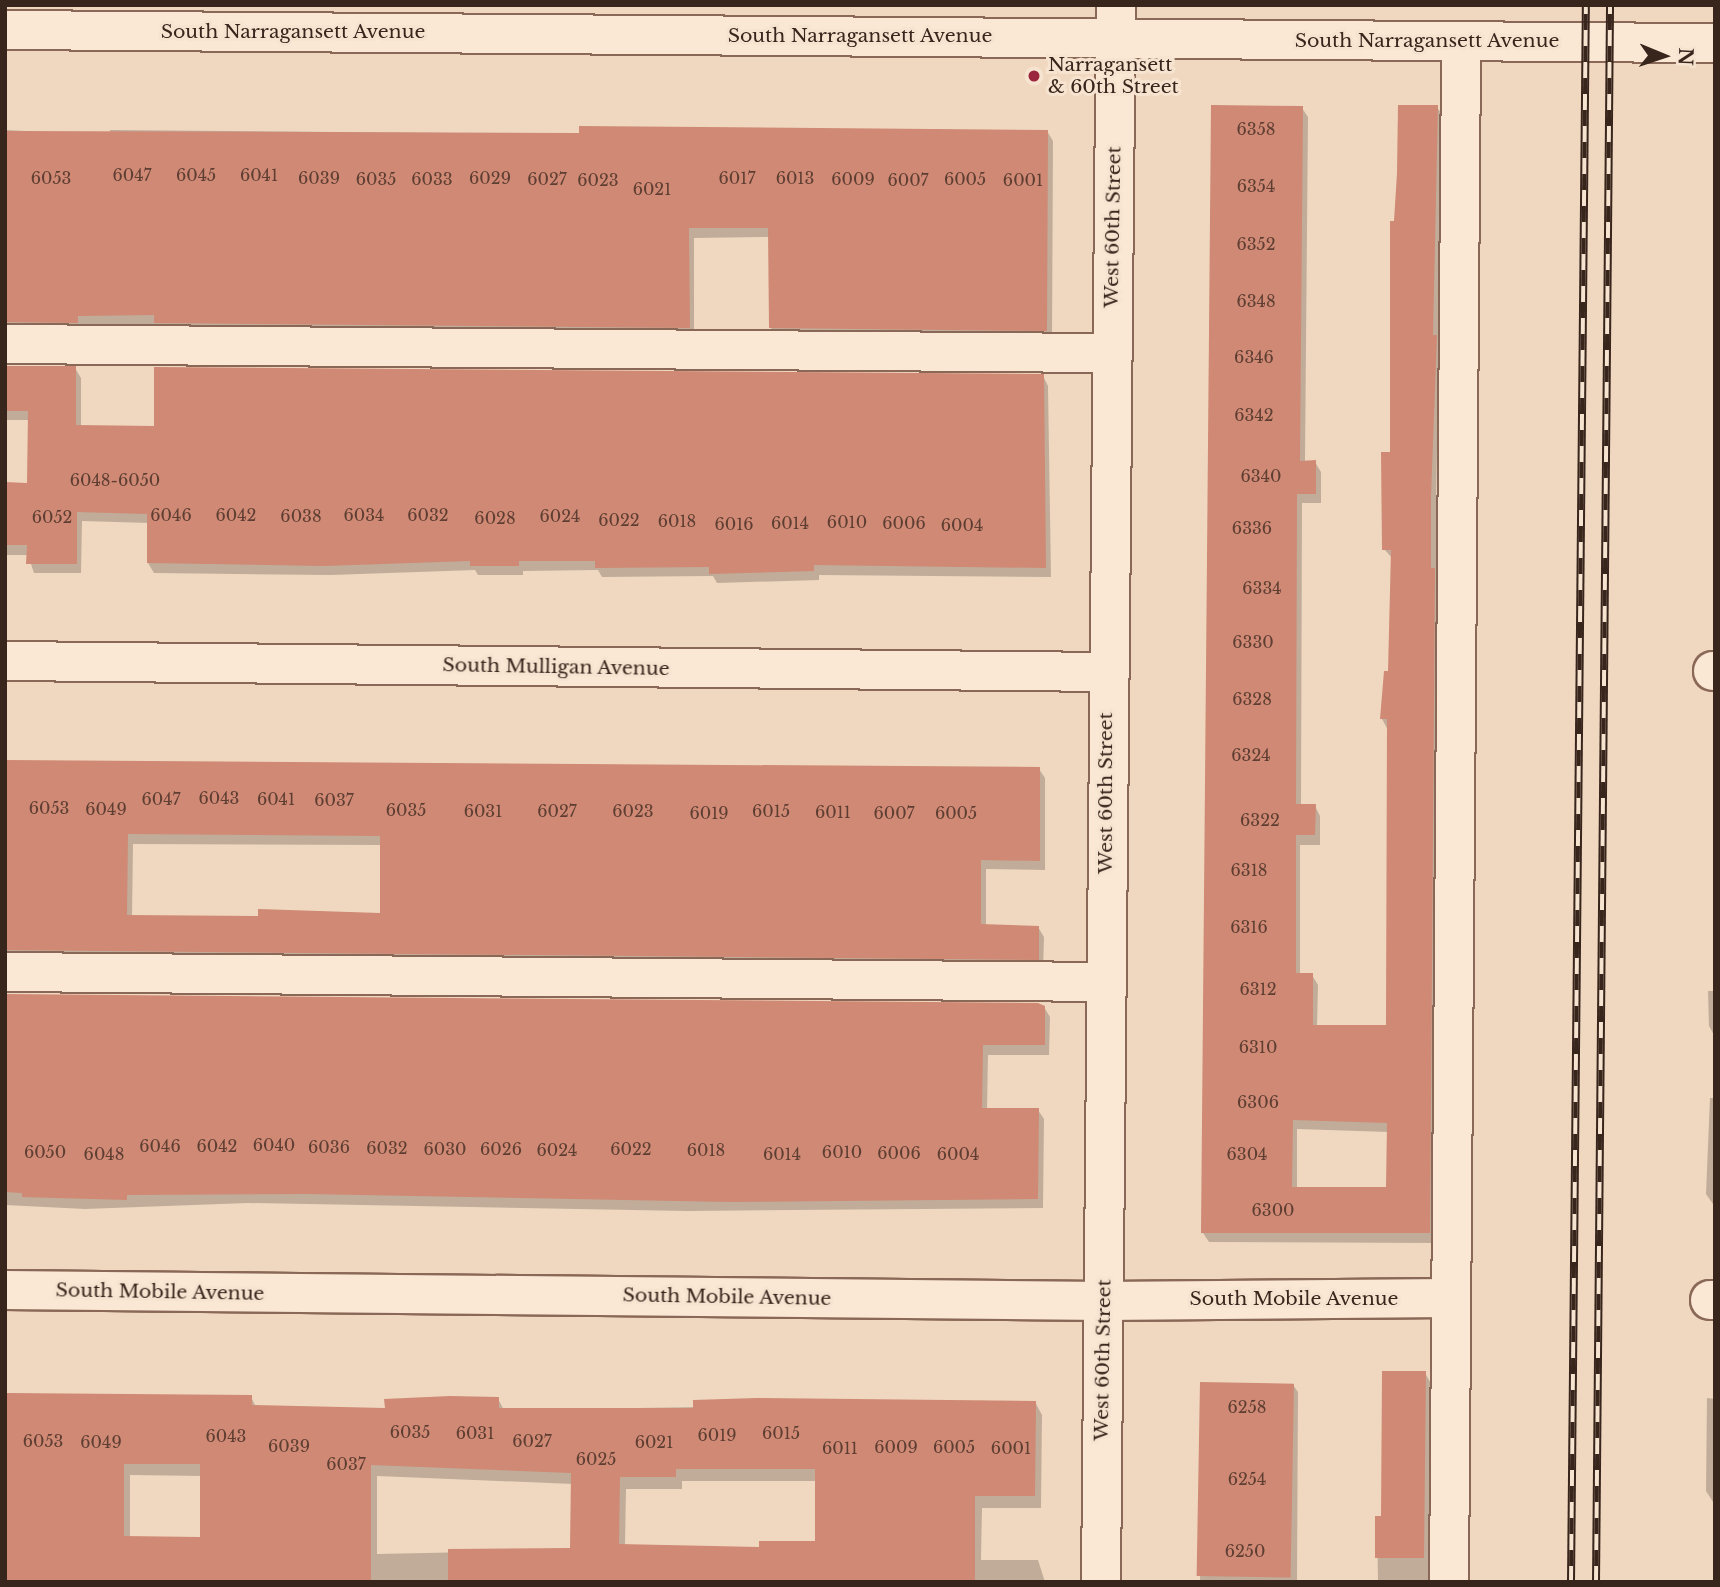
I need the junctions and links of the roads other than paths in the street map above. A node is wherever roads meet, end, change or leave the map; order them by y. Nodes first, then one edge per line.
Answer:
1 (1115, 22) edge
2 (5, 30) edge
3 (1461, 41) junction
4 (1715, 43) edge
5 (5, 344) edge
6 (1111, 353) junction
7 (5, 661) edge
8 (1106, 672) junction
9 (5, 972) edge
10 (1105, 982) junction
11 (5, 1290) edge
12 (1449, 1298) junction
13 (1104, 1301) junction
14 (1101, 1582) edge
15 (1449, 1582) edge

1 - 2 street, South Narragansett Avenue
1 - 3 street, South Narragansett Avenue
1 - 6 street, West 60th Street
3 - 4 street, South Narragansett Avenue
3 - 12 street
5 - 6 street
6 - 8 street, West 60th Street
7 - 8 street, South Mulligan Avenue
8 - 10 street, West 60th Street
9 - 10 street
10 - 13 street, West 60th Street
11 - 13 street, South Mobile Avenue
12 - 13 street, South Mobile Avenue
12 - 15 street
13 - 14 street, West 60th Street

